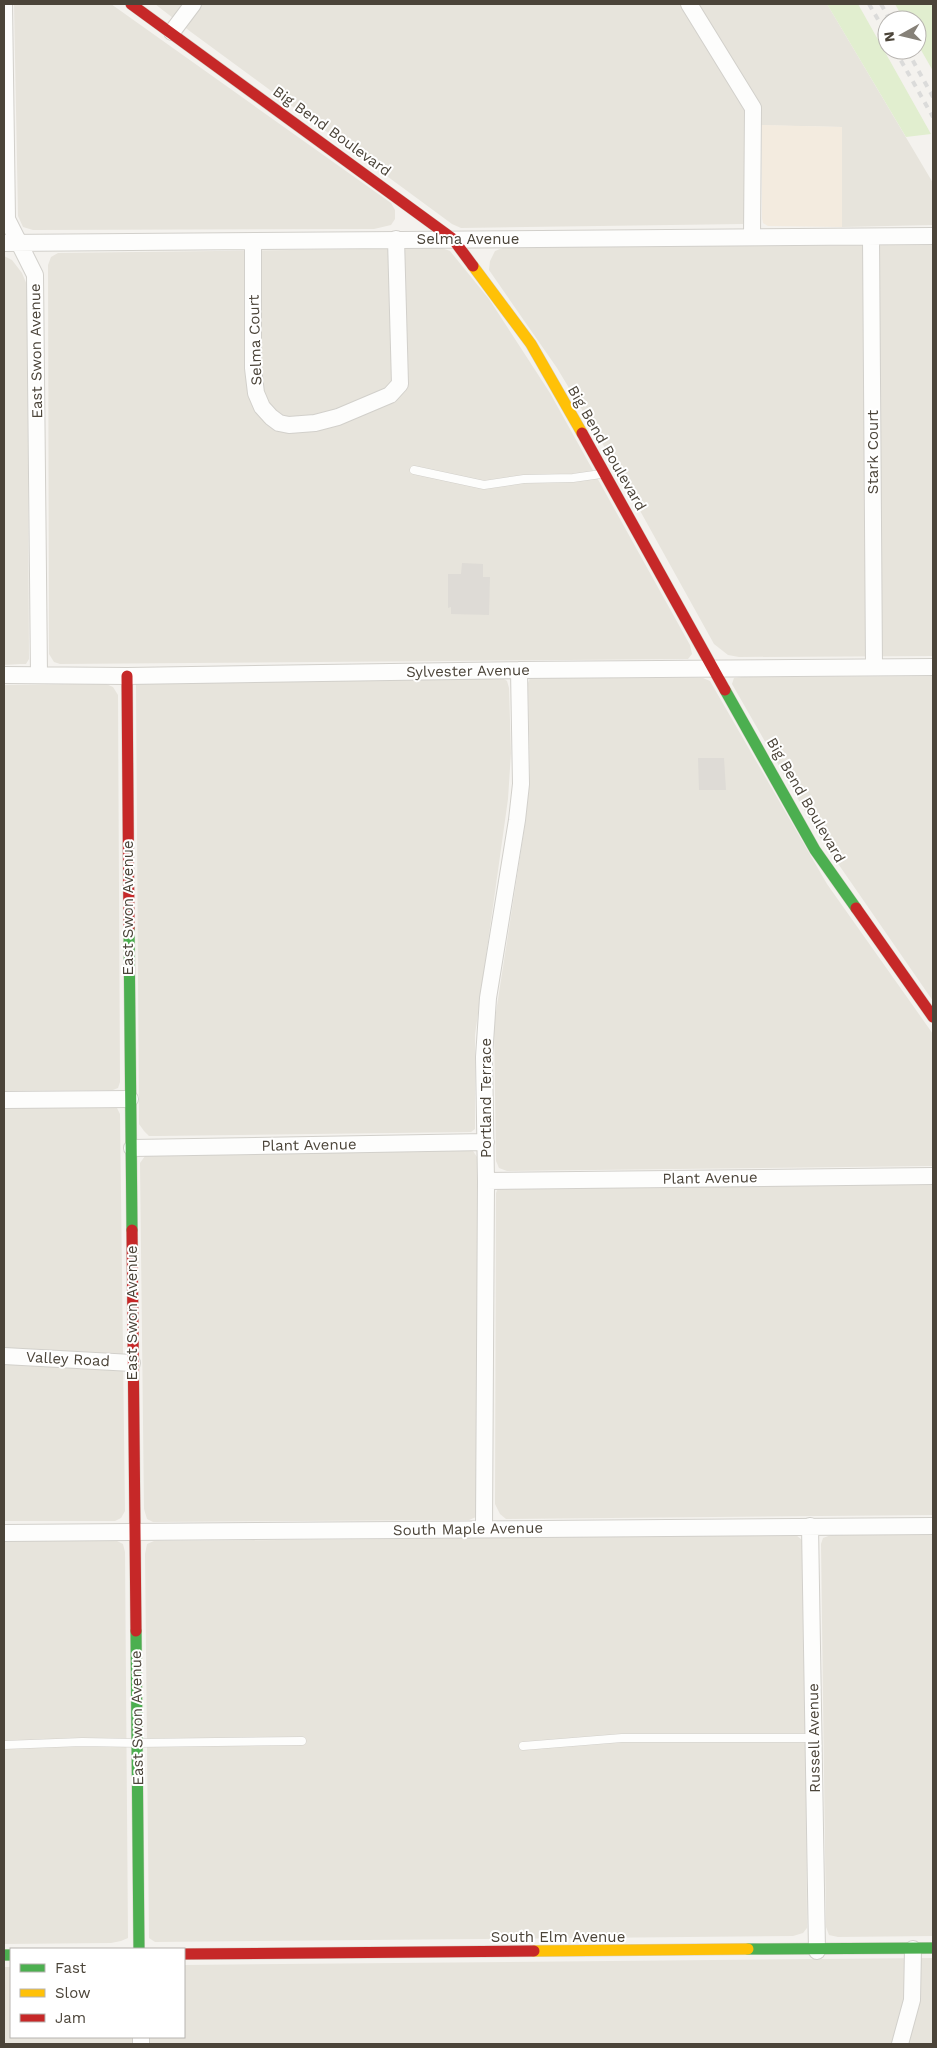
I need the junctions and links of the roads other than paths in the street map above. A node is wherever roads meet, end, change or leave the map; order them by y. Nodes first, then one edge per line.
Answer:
1 (4, 4) edge
2 (131, 4) edge
3 (193, 4) edge
4 (689, 4) edge
5 (172, 32) junction
6 (933, 236) edge
7 (752, 237) junction
8 (871, 237) junction
9 (396, 239) junction
10 (453, 239) junction
11 (254, 242) junction
12 (11, 243) edge
13 (414, 470) dead end
14 (606, 474) junction
15 (874, 667) junction
16 (933, 667) edge
17 (713, 669) junction
18 (519, 670) junction
19 (4, 675) edge
20 (39, 675) junction
21 (127, 676) junction
22 (933, 1018) edge
23 (130, 1098) junction
24 (4, 1100) edge
25 (486, 1142) junction
26 (132, 1148) junction
27 (933, 1176) edge
28 (486, 1181) junction
29 (4, 1356) edge
30 (132, 1363) junction
31 (810, 1526) junction
32 (933, 1526) edge
33 (484, 1529) junction
34 (134, 1533) junction
35 (4, 1534) edge
36 (814, 1738) junction
37 (302, 1741) dead end
38 (137, 1744) junction
39 (4, 1745) edge
40 (523, 1746) dead end
41 (139, 1948) edge
42 (913, 1948) junction
43 (933, 1948) edge
44 (817, 1951) junction
45 (185, 1954) edge
46 (900, 2044) edge

1 - 12 street, East Swon Avenue
2 - 5 main road, Big Bend Boulevard
3 - 5 street
4 - 7 street
5 - 10 main road, Big Bend Boulevard
6 - 8 street, Selma Avenue
7 - 8 street, Selma Avenue
7 - 10 street, Selma Avenue
8 - 15 street, Stark Court
9 - 10 street, Selma Avenue
9 - 11 street, Selma Avenue
9 - 11 street, Selma Court
10 - 14 main road, Big Bend Boulevard
11 - 12 street, Selma Avenue
12 - 20 street, East Swon Avenue
13 - 14 lane
14 - 17 main road, Big Bend Boulevard
15 - 16 street, Sylvester Avenue
15 - 17 street, Sylvester Avenue
17 - 18 street, Sylvester Avenue
17 - 22 main road, Big Bend Boulevard
18 - 21 street, Sylvester Avenue
18 - 25 street, Portland Terrace
19 - 20 street, Sylvester Avenue
20 - 21 street, Sylvester Avenue
21 - 23 main road, East Swon Avenue
23 - 24 street
23 - 26 main road, East Swon Avenue
25 - 26 street, Plant Avenue
25 - 28 street, Portland Terrace
26 - 30 main road, East Swon Avenue
27 - 28 street, Plant Avenue
28 - 33 street, Portland Terrace
29 - 30 street, Valley Road
30 - 34 main road, East Swon Avenue
31 - 32 street, South Maple Avenue
31 - 33 street, South Maple Avenue
31 - 36 street, Russell Avenue
33 - 34 street, South Maple Avenue
34 - 35 street, South Maple Avenue
34 - 38 main road, East Swon Avenue
36 - 40 lane
36 - 44 street, Russell Avenue
37 - 38 lane
38 - 39 lane
38 - 41 main road, East Swon Avenue
42 - 43 main road, South Elm Avenue
42 - 44 main road, South Elm Avenue
42 - 46 street
44 - 45 main road, South Elm Avenue

